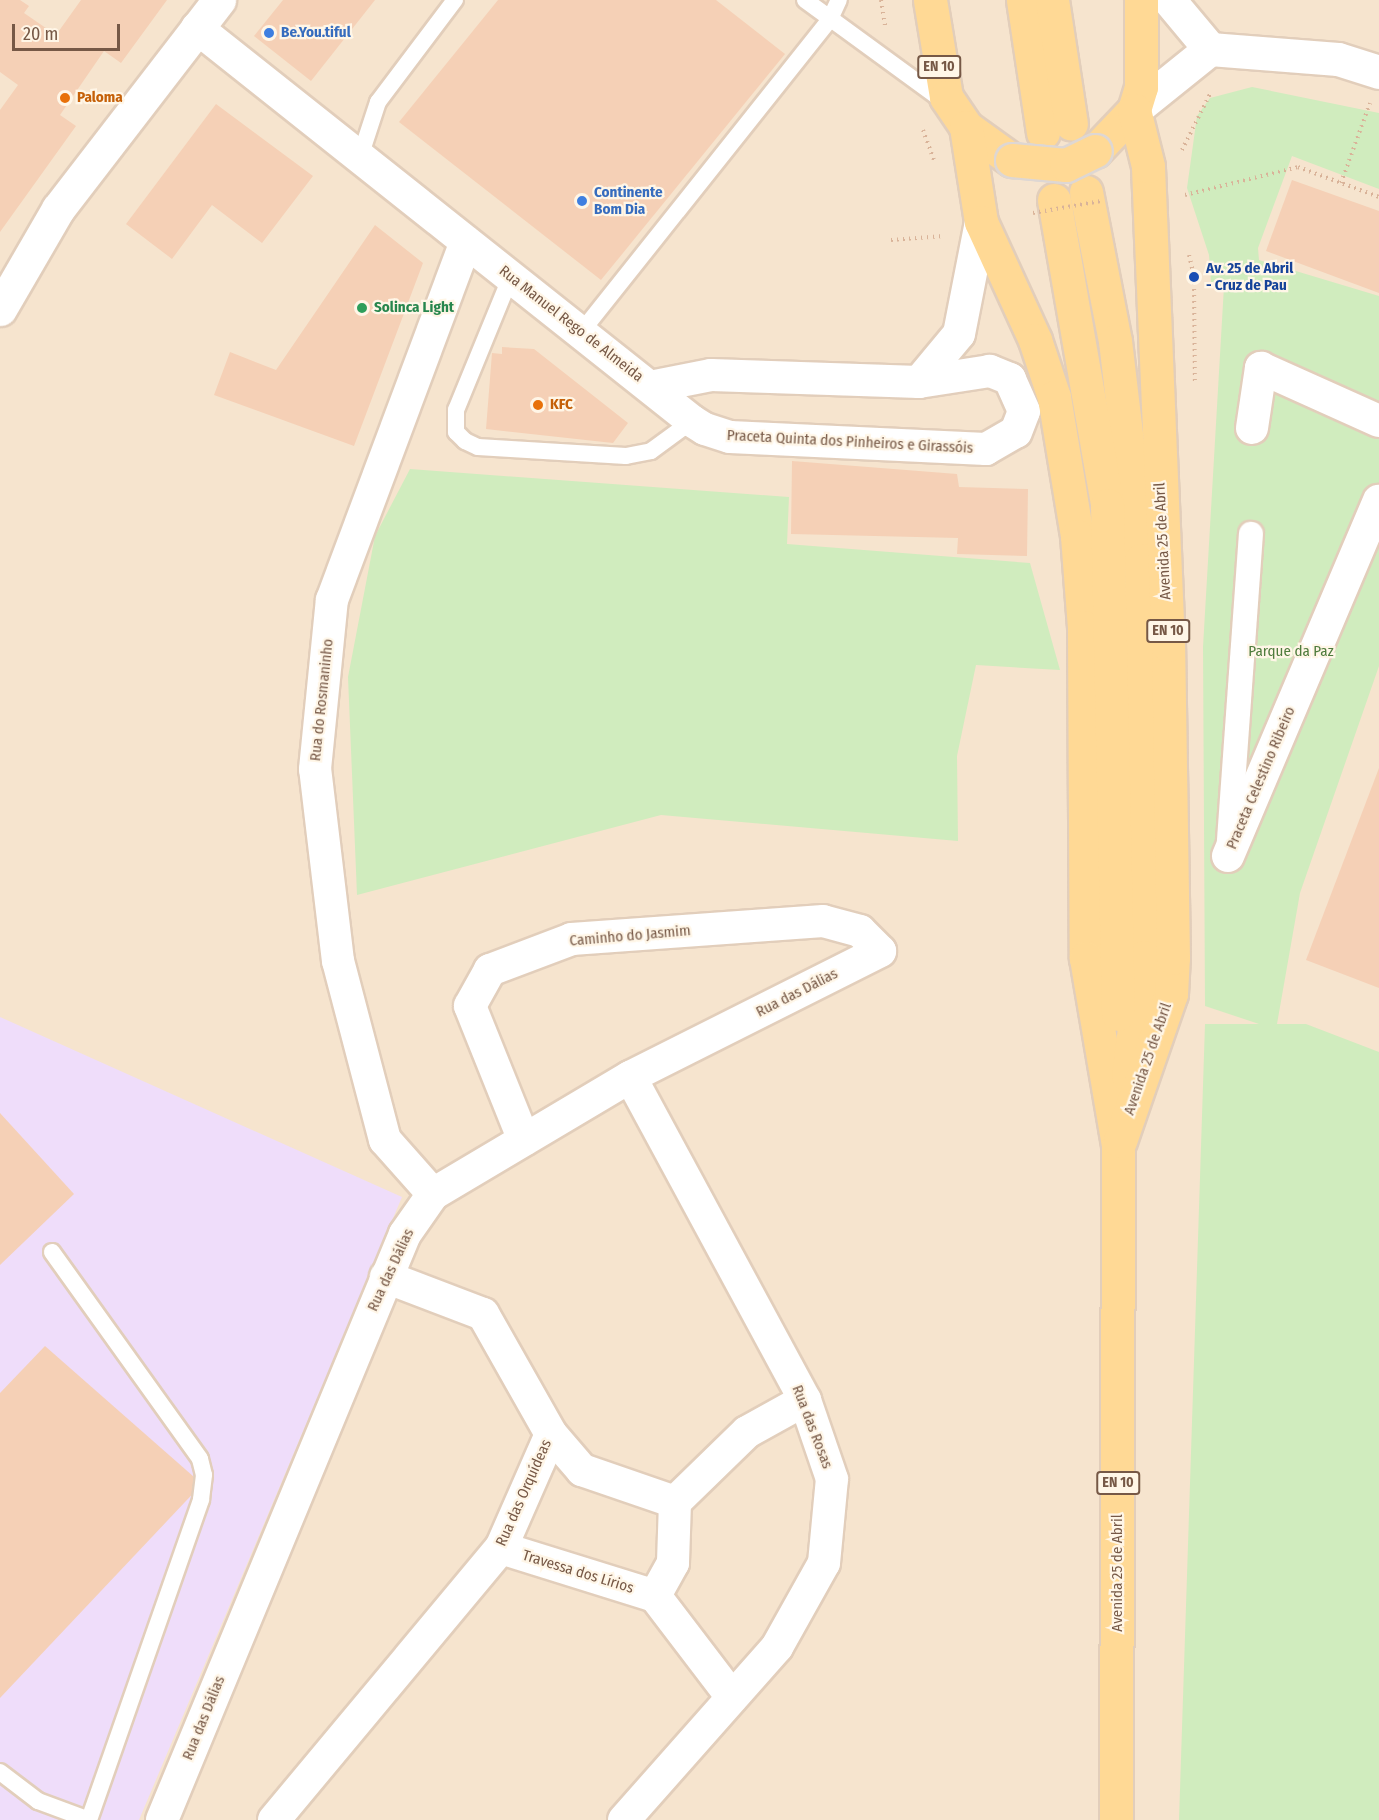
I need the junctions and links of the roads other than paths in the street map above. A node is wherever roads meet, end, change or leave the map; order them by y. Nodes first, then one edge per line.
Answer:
1 (219, 0) edge
2 (455, 0) edge
3 (805, 0) edge
4 (840, 0) edge
5 (930, 0) edge
6 (1023, 0) edge
7 (1052, 0) edge
8 (1141, 0) edge
9 (1169, 0) edge
10 (830, 19) junction
11 (197, 28) junction
12 (1210, 49) junction
13 (1375, 85) edge
14 (1134, 110) junction
15 (960, 120) junction
16 (360, 157) junction
17 (1094, 197) road end
18 (1044, 207) road end
19 (981, 222) junction
20 (466, 242) junction
21 (511, 276) junction
22 (0, 309) edge
23 (582, 331) junction
24 (919, 382) junction
25 (650, 387) junction
26 (693, 421) junction
27 (1379, 421) edge
28 (1252, 428) dead end
29 (1379, 501) edge
30 (1251, 534) dead end
31 (1228, 856) joint
32 (880, 951) joint
33 (630, 1077) junction
34 (524, 1140) junction
35 (1118, 1145) junction
36 (433, 1194) junction
37 (52, 1252) dead end
38 (386, 1277) junction
39 (805, 1400) junction
40 (551, 1434) junction
41 (675, 1502) junction
42 (501, 1548) junction
43 (655, 1596) junction
44 (732, 1697) junction
45 (0, 1772) edge
46 (89, 1820) edge
47 (162, 1820) edge
48 (274, 1820) edge
49 (624, 1820) edge
50 (1116, 1820) edge

1 - 11 main road
2 - 16 lane
3 - 10 lane
4 - 10 lane
5 - 15 main road, Avenida 25 de Abril / EN 10
6 - 7 main road
8 - 14 main road, Avenida 25 de Abril / EN 10
9 - 12 main road
10 - 15 lane
10 - 23 lane
11 - 16 street, Rua Manuel Rego de Almeida
11 - 22 main road
12 - 13 main road
12 - 14 main road
14 - 15 main road, bridge
14 - 35 main road, Avenida 25 de Abril / EN 10
15 - 19 main road, Avenida 25 de Abril / EN 10
16 - 20 street, Rua Manuel Rego de Almeida
17 - 35 main road, EN 10
18 - 35 main road, EN 10
19 - 24 street
19 - 35 main road, Avenida 25 de Abril / EN 10
20 - 21 street, Rua Manuel Rego de Almeida
20 - 36 street, Rua do Rosmaninho
21 - 23 street, Rua Manuel Rego de Almeida
21 - 26 lane
23 - 25 street, Rua Manuel Rego de Almeida
24 - 25 street, Rua Manuel Rego de Almeida
24 - 26 street, Praceta Quinta dos Pinheiros e Girassóis
25 - 26 street, Praceta Quinta dos Pinheiros e Girassóis
27 - 28 street
29 - 31 street, Praceta Celestino Ribeiro
30 - 31 street, Praceta Celestino Ribeiro
32 - 33 street, Rua das Dálias
32 - 34 street, Caminho do Jasmim
33 - 34 street, Rua das Dálias
33 - 39 street, Rua das Rosas
34 - 36 street, Rua das Dálias
35 - 50 main road, Avenida 25 de Abril / EN 10
36 - 38 street, Rua das Dálias
37 - 46 lane
38 - 40 street, Rua das Orquídeas
38 - 47 street, Rua das Dálias
39 - 41 street
39 - 44 street, Rua das Rosas
40 - 41 street
40 - 42 street, Rua das Orquídeas
41 - 43 street
42 - 43 street, Travessa dos Lírios
42 - 48 street, Rua das Orquídeas
43 - 44 street
44 - 49 street, Rua das Rosas
45 - 46 lane

